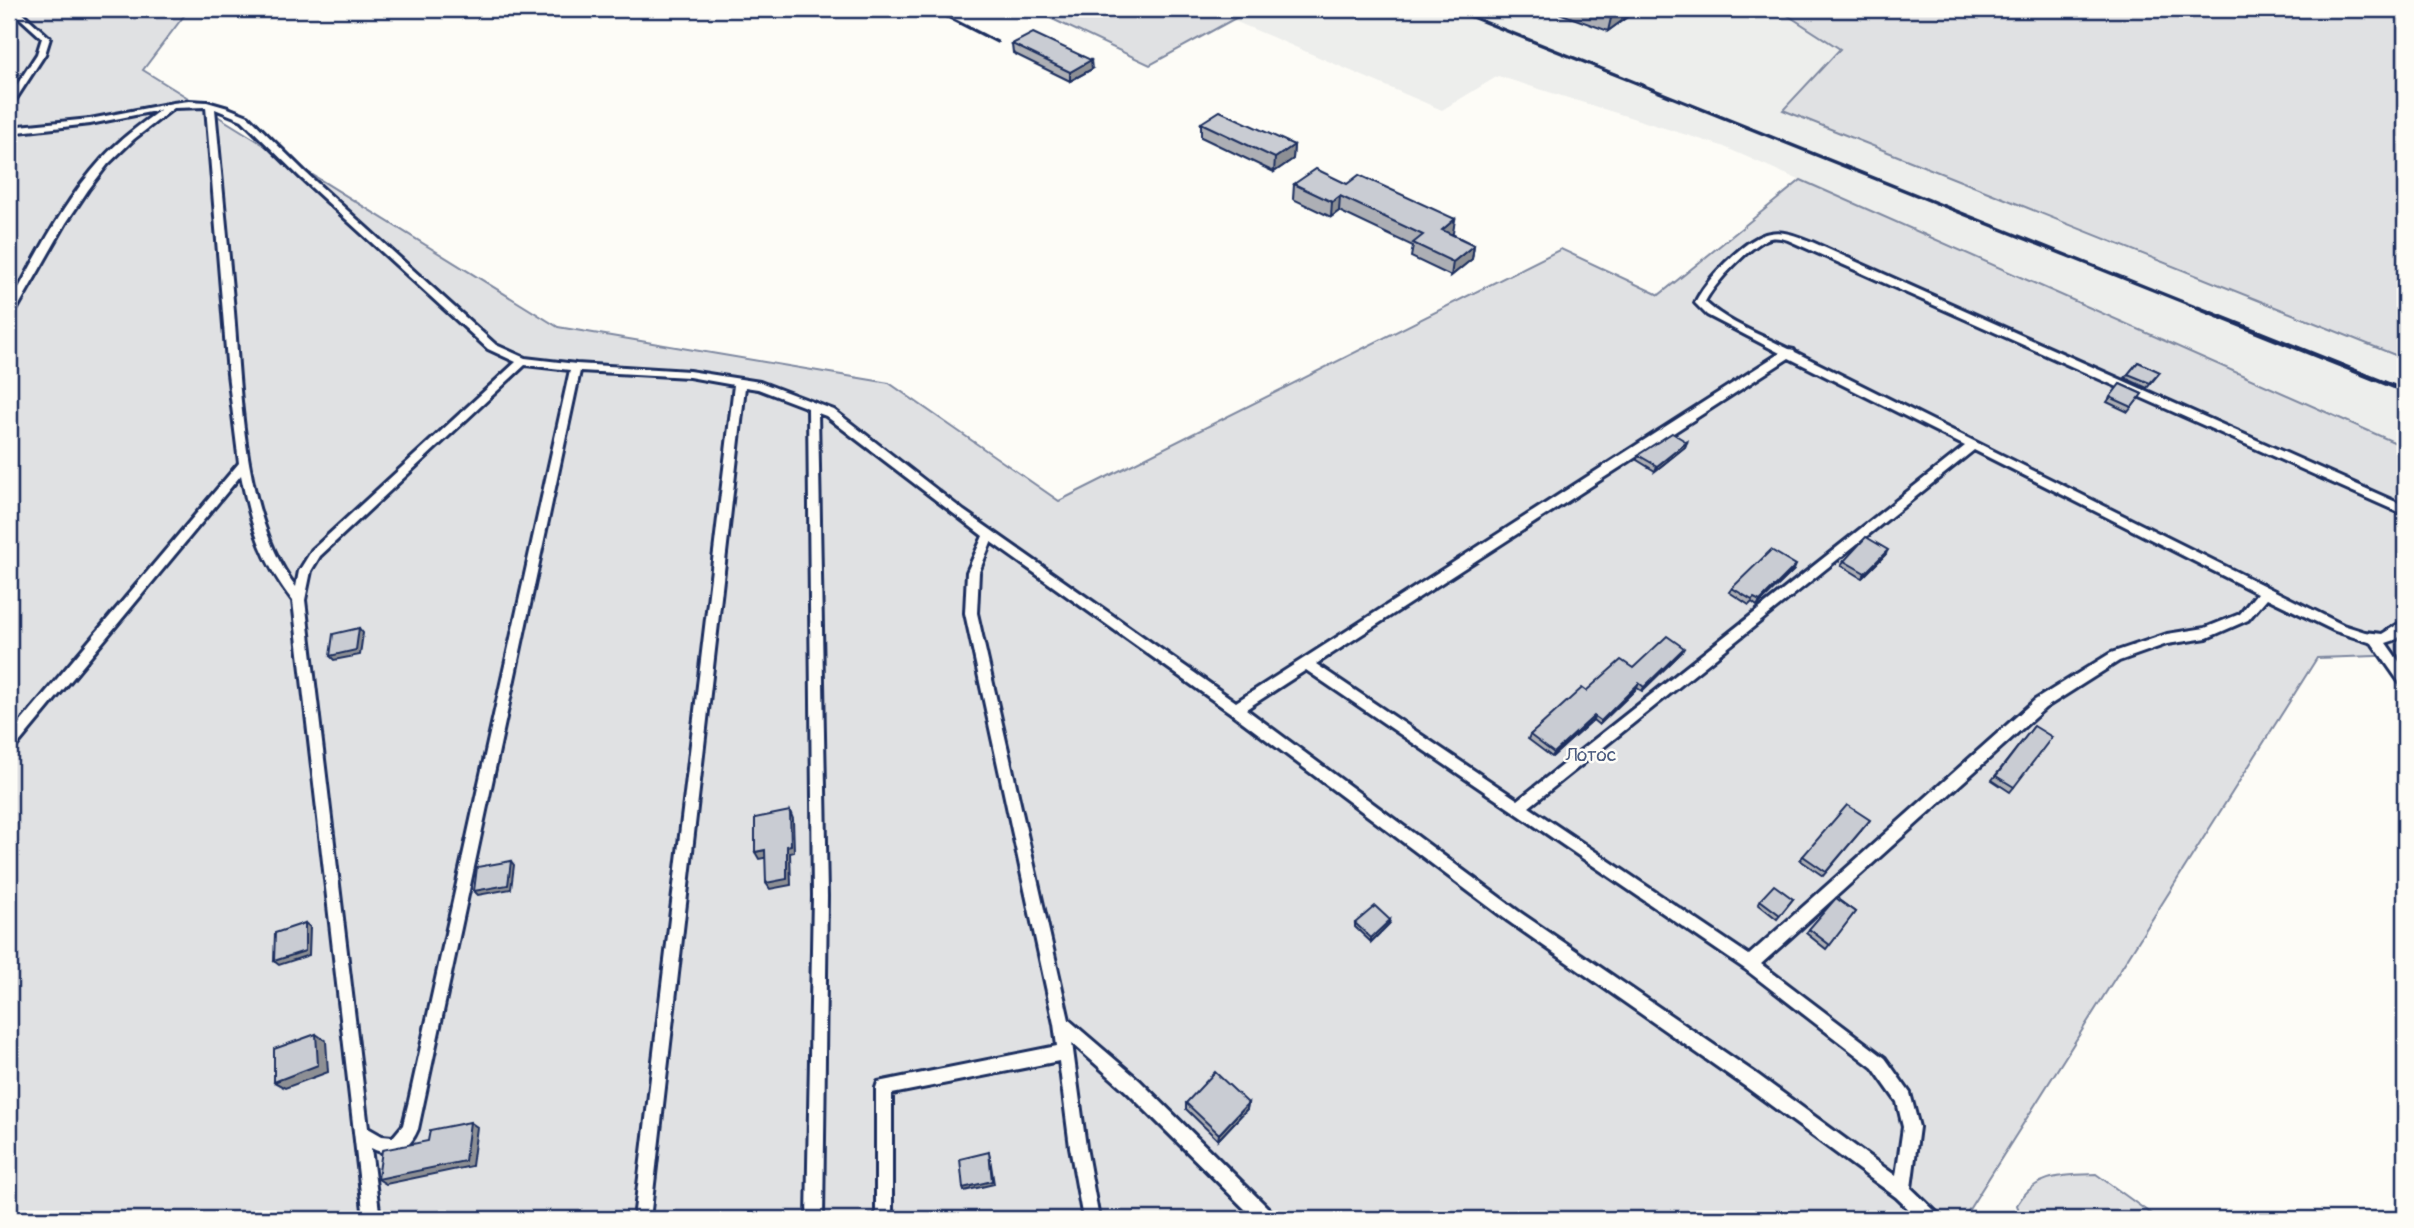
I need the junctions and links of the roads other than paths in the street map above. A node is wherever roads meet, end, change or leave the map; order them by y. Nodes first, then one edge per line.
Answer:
1 (14, 9) edge
2 (9, 103) edge
3 (176, 103) junction
4 (211, 106) junction
5 (9, 130) edge
6 (9, 314) edge
7 (1790, 352) junction
8 (523, 361) junction
9 (576, 367) junction
10 (740, 383) junction
11 (813, 407) junction
12 (1972, 446) junction
13 (243, 465) junction
14 (2405, 511) edge
15 (989, 535) junction
16 (2266, 591) junction
17 (299, 600) junction
18 (2405, 625) edge
19 (2376, 639) junction
20 (1306, 664) junction
21 (2405, 679) edge
22 (1236, 709) junction
23 (9, 745) edge
24 (1518, 808) junction
25 (1751, 964) junction
26 (1062, 1024) junction
27 (1065, 1052) junction
28 (361, 1133) junction
29 (1902, 1191) junction
30 (372, 1219) edge
31 (642, 1219) edge
32 (815, 1219) edge
33 (884, 1219) edge
34 (1091, 1219) edge
35 (1267, 1219) edge
36 (1931, 1219) edge

1 - 2 lane
3 - 4 lane
3 - 5 lane
3 - 6 lane
4 - 8 lane
4 - 13 lane
7 - 12 lane
7 - 14 lane
7 - 20 lane
8 - 9 lane
8 - 17 lane
9 - 10 lane
9 - 28 lane
10 - 11 lane
10 - 31 lane
11 - 15 lane
11 - 32 lane
12 - 16 lane
12 - 24 lane
13 - 17 lane
13 - 23 lane
15 - 22 lane
15 - 26 lane
16 - 19 lane
16 - 25 lane
17 - 28 lane
18 - 19 lane
19 - 21 lane
20 - 22 lane
20 - 24 lane
22 - 29 lane
24 - 25 lane
25 - 29 lane
26 - 27 lane
26 - 35 lane
27 - 33 lane
27 - 34 lane
28 - 30 lane
29 - 36 lane

